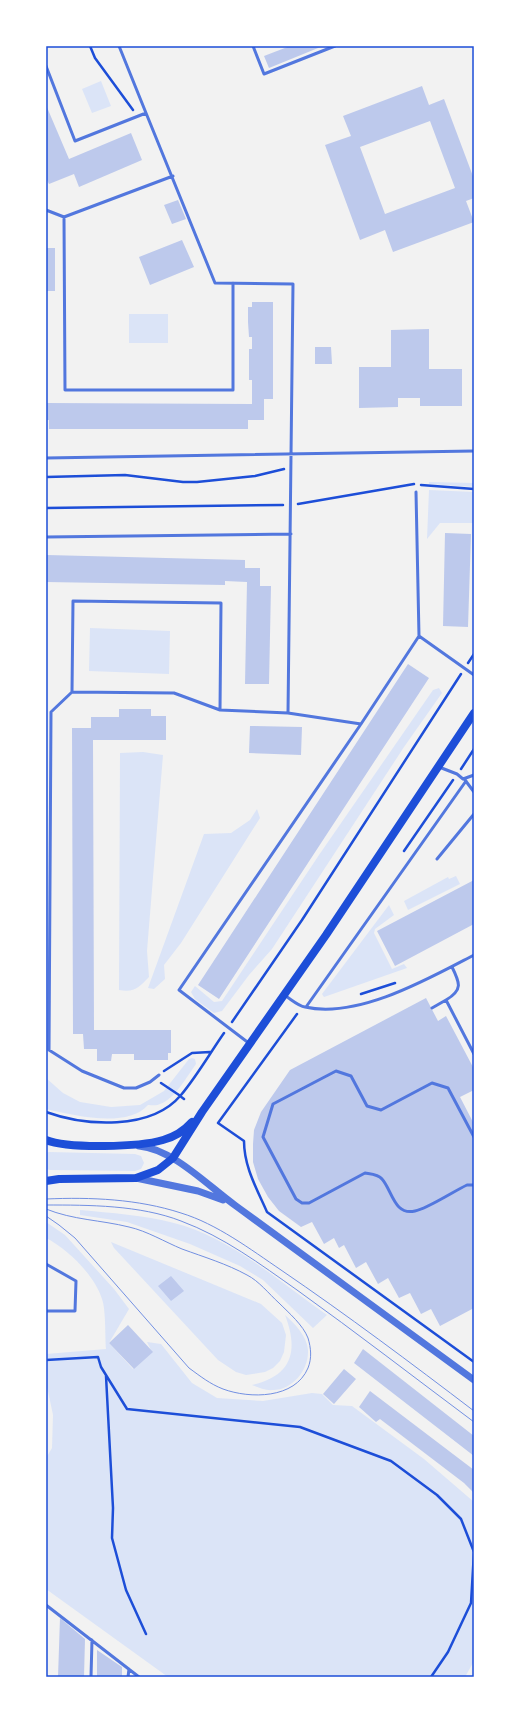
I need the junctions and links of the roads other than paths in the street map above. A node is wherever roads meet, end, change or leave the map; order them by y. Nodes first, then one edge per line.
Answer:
1 (118, 46) edge
2 (253, 46) edge
3 (335, 46) edge
4 (46, 66) edge
5 (146, 114) junction
6 (172, 176) junction
7 (46, 210) edge
8 (64, 217) junction
9 (233, 283) junction
10 (474, 451) edge
11 (291, 453) junction
12 (46, 458) edge
13 (416, 492) dead end
14 (291, 534) junction
15 (46, 537) edge
16 (419, 636) junction
17 (474, 675) edge
18 (72, 692) junction
19 (220, 710) junction
20 (288, 713) junction
21 (474, 713) edge
22 (361, 724) junction
23 (439, 766) junction
24 (474, 775) edge
25 (465, 780) junction
26 (474, 792) edge
27 (48, 800) edge
28 (474, 814) edge
29 (437, 859) dead end
30 (474, 955) edge
31 (452, 967) junction
32 (284, 995) junction
33 (446, 1000) junction
34 (306, 1007) junction
35 (432, 1008) dead end
36 (250, 1044) junction
37 (474, 1054) edge
38 (159, 1075) road end
39 (202, 1112) junction
40 (474, 1137) edge
41 (46, 1140) edge
42 (135, 1145) junction
43 (173, 1158) junction
44 (136, 1178) junction
45 (46, 1181) edge
46 (474, 1185) edge
47 (235, 1206) junction
48 (46, 1264) edge
49 (46, 1311) edge
50 (474, 1380) edge
51 (46, 1605) edge
52 (92, 1640) junction
53 (129, 1669) junction
54 (91, 1677) edge
55 (128, 1677) edge
56 (139, 1677) edge

1 - 5 lane
2 - 3 lane
4 - 5 lane
5 - 6 lane
6 - 8 lane
6 - 9 lane
7 - 8 lane
8 - 9 lane
9 - 11 lane
10 - 11 lane
11 - 12 lane
11 - 14 lane
13 - 16 lane
14 - 15 lane
14 - 20 lane
16 - 17 lane
16 - 22 lane
18 - 19 lane
18 - 19 lane
18 - 27 lane
19 - 20 lane
20 - 22 lane
21 - 23 main road
22 - 36 lane
23 - 25 lane
23 - 32 main road
24 - 25 lane
25 - 26 lane
25 - 34 lane
27 - 38 lane
28 - 29 lane
30 - 31 lane
31 - 33 lane
31 - 34 lane
32 - 34 lane
32 - 36 main road
33 - 35 lane
33 - 37 lane
36 - 39 main road
39 - 42 main road
39 - 43 main road
40 - 46 lane
41 - 42 main road
42 - 43 street
43 - 44 main road
43 - 47 street
44 - 45 main road
44 - 47 street
47 - 50 street
48 - 49 lane
51 - 52 lane
52 - 53 lane
52 - 54 lane
53 - 55 lane
53 - 56 lane

